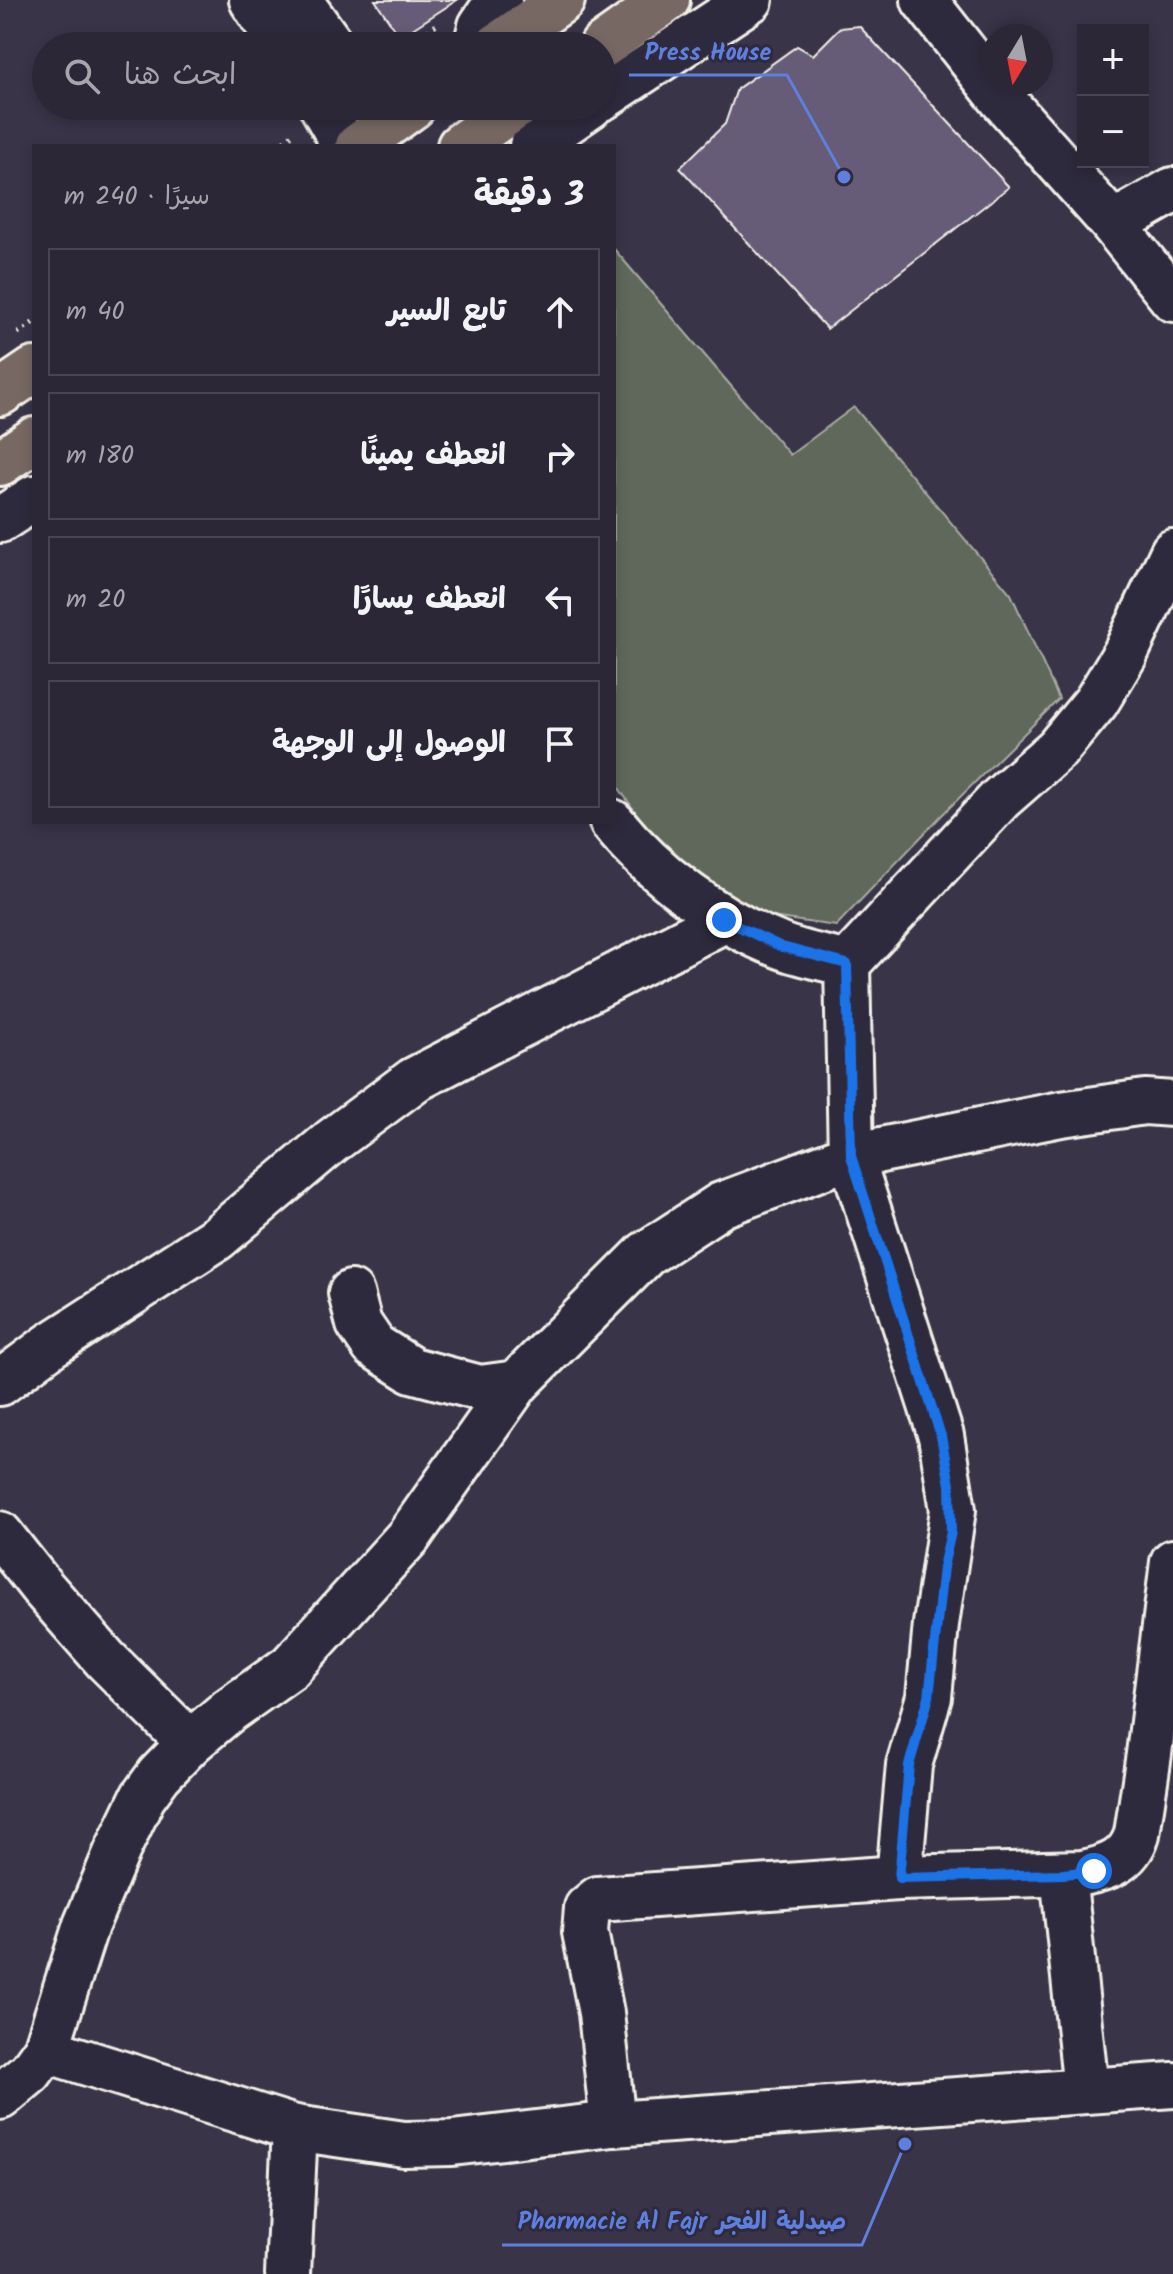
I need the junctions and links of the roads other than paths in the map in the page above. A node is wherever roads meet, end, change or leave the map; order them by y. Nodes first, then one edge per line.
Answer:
1 (252, 0) edge
2 (299, 0) edge
3 (499, 0) edge
4 (562, 0) edge
5 (667, 0) edge
6 (750, 0) edge
7 (924, 0) edge
8 (273, 32) edge
9 (322, 32) edge
10 (480, 32) edge
11 (517, 32) edge
12 (616, 36) edge
13 (616, 89) edge
14 (330, 120) edge
15 (497, 120) edge
16 (570, 120) edge
17 (344, 144) edge
18 (463, 144) edge
19 (535, 144) edge
20 (1173, 190) edge
21 (1113, 224) junction
22 (1173, 299) edge
23 (32, 371) edge
24 (0, 393) edge
25 (32, 441) edge
26 (0, 463) edge
27 (32, 499) edge
28 (0, 520) edge
29 (1173, 552) edge
30 (614, 824) edge
31 (724, 920) junction
32 (847, 964) junction
33 (1173, 1104) edge
34 (851, 1156) junction
35 (351, 1293) dead end
36 (0, 1383) edge
37 (517, 1383) junction
38 (0, 1534) edge
39 (1173, 1562) edge
40 (190, 1743) junction
41 (1161, 1754) edge
42 (1063, 1874) junction
43 (899, 1878) junction
44 (46, 2050) junction
45 (1173, 2085) edge
46 (1086, 2090) junction
47 (0, 2097) edge
48 (613, 2124) junction
49 (295, 2128) junction
50 (288, 2274) edge

1 - 8 street
2 - 9 street
3 - 10 street
4 - 11 main road
5 - 12 main road
6 - 13 street
7 - 21 street
14 - 17 street
15 - 18 main road
16 - 19 street
20 - 21 street
21 - 22 street
23 - 24 main road
25 - 26 main road
27 - 28 street
29 - 32 street
30 - 31 street
31 - 32 street
31 - 36 street
32 - 34 street
33 - 34 street
34 - 37 street
34 - 43 street
35 - 37 street
37 - 40 street
38 - 40 street
39 - 41 street
40 - 44 street
41 - 42 street
42 - 43 street
42 - 46 street
43 - 48 street
44 - 47 street
44 - 49 street
45 - 46 street
46 - 48 street
48 - 49 street
49 - 50 street

